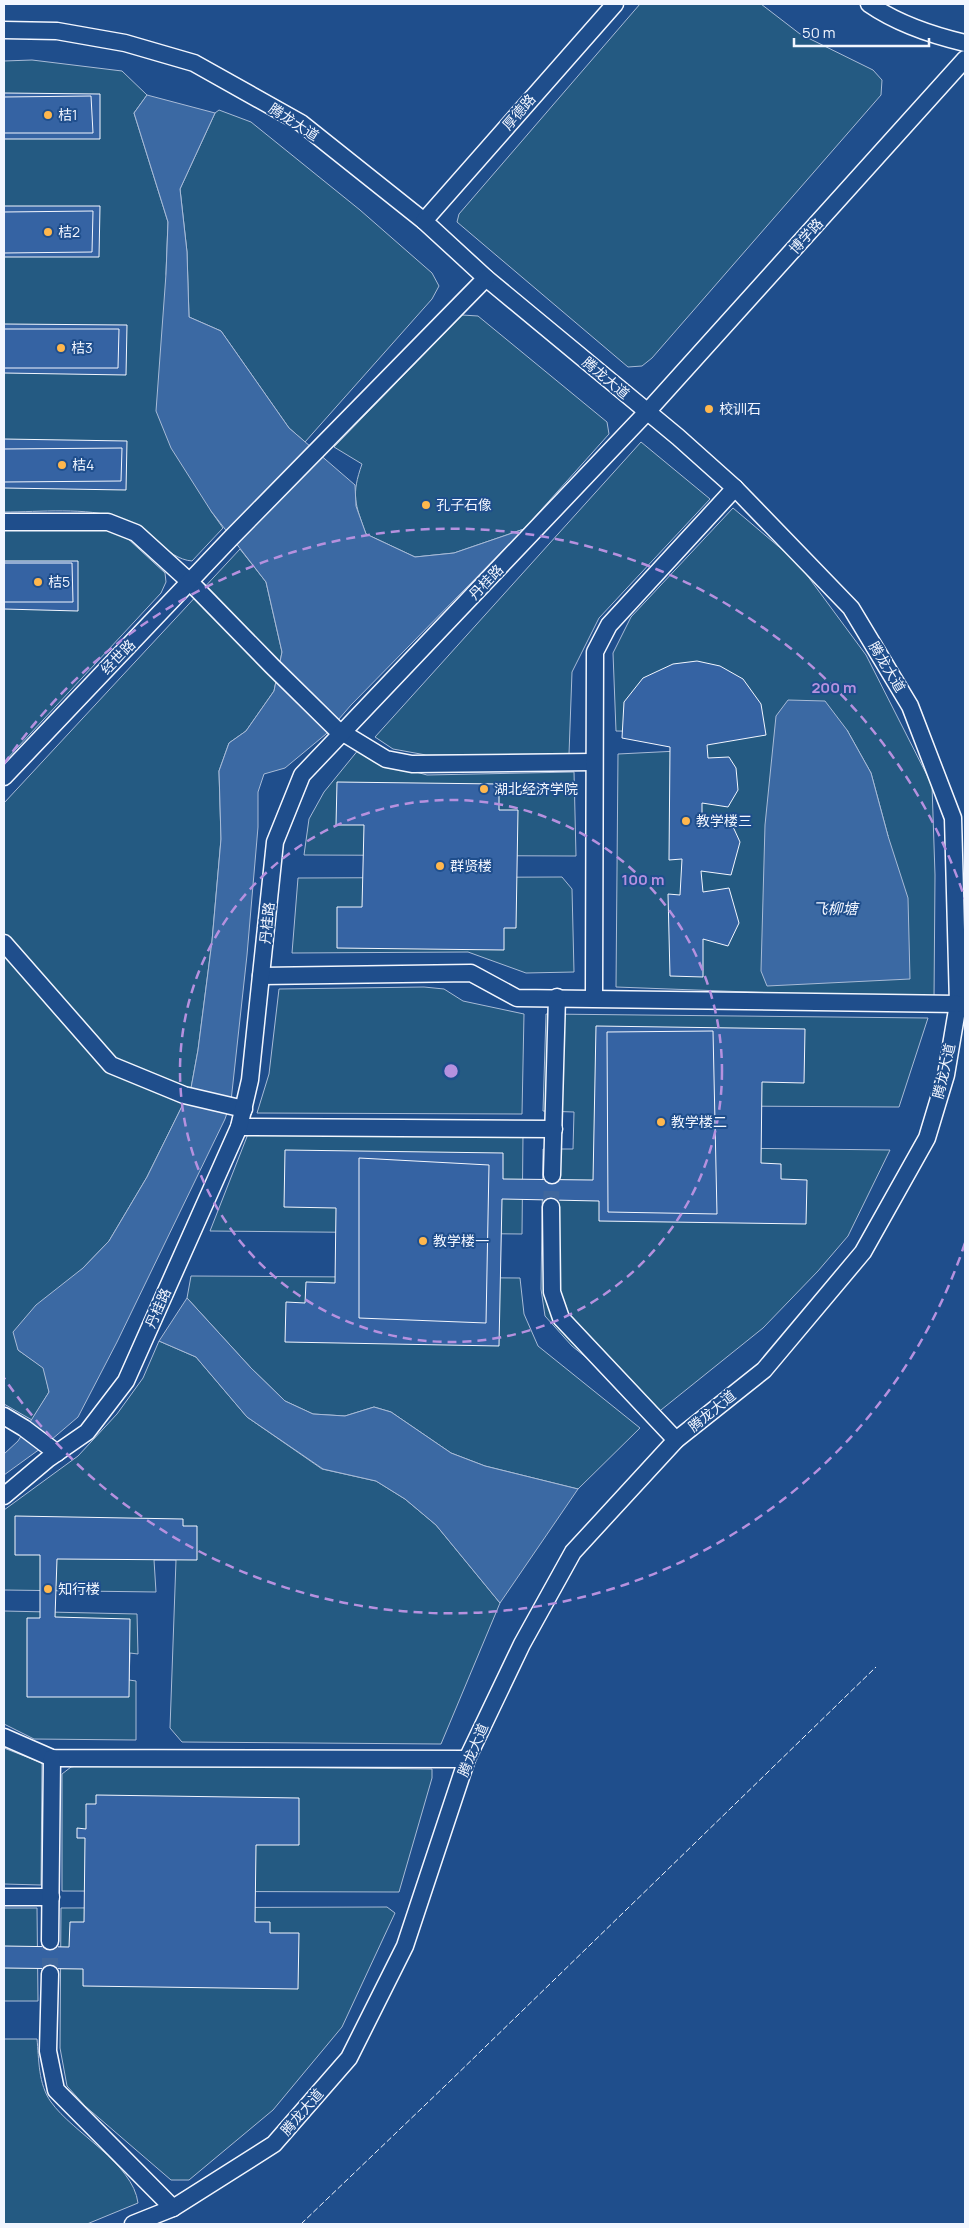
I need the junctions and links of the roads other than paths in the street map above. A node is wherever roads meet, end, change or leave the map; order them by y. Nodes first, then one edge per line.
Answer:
1 (615, 4) edge
2 (869, 4) edge
3 (4, 30) edge
4 (965, 44) edge
5 (965, 59) edge
6 (424, 221) junction
7 (486, 278) junction
8 (647, 412) junction
9 (734, 488) junction
10 (4, 522) edge
11 (190, 582) junction
12 (338, 730) junction
13 (593, 762) junction
14 (4, 777) edge
15 (4, 943) edge
16 (261, 976) junction
17 (557, 997) junction
18 (594, 998) junction
19 (958, 1004) junction
20 (239, 1107) junction
21 (239, 1127) junction
22 (554, 1129) junction
23 (552, 1175) tunnel mouth
24 (551, 1207) tunnel mouth
25 (4, 1416) edge
26 (676, 1440) junction
27 (56, 1451) junction
28 (4, 1496) edge
29 (4, 1737) edge
30 (52, 1758) junction
31 (468, 1758) junction
32 (4, 1896) edge
33 (51, 1897) junction
34 (50, 1941) tunnel mouth
35 (50, 1974) tunnel mouth
36 (173, 2208) junction
37 (133, 2224) edge

1 - 6 street, 厚德路
2 - 4 street
3 - 6 street, 腾龙大道
5 - 8 street, 博学路
6 - 7 street, 腾龙大道
7 - 8 street, 腾龙大道
7 - 11 street, 经世路
8 - 9 street, 腾龙大道
8 - 12 street, 丹桂路
9 - 13 street
9 - 19 street, 腾龙大道
10 - 11 street
11 - 12 street
11 - 14 street, 经世路
12 - 13 street
12 - 16 street, 丹桂路
13 - 18 street
15 - 20 street
16 - 17 street
16 - 20 street, 丹桂路
17 - 18 street
17 - 22 street
18 - 19 street
19 - 26 street, 腾龙大道
20 - 21 street, 丹桂路
21 - 22 street
21 - 27 street, 丹桂路
22 - 23 street
24 - 26 street
25 - 27 street
26 - 31 street, 腾龙大道
27 - 28 street, 丹桂路
29 - 30 street
30 - 31 street
30 - 33 street
31 - 36 street, 腾龙大道
32 - 33 street
33 - 34 street
35 - 36 street
36 - 37 street, 腾龙大道

